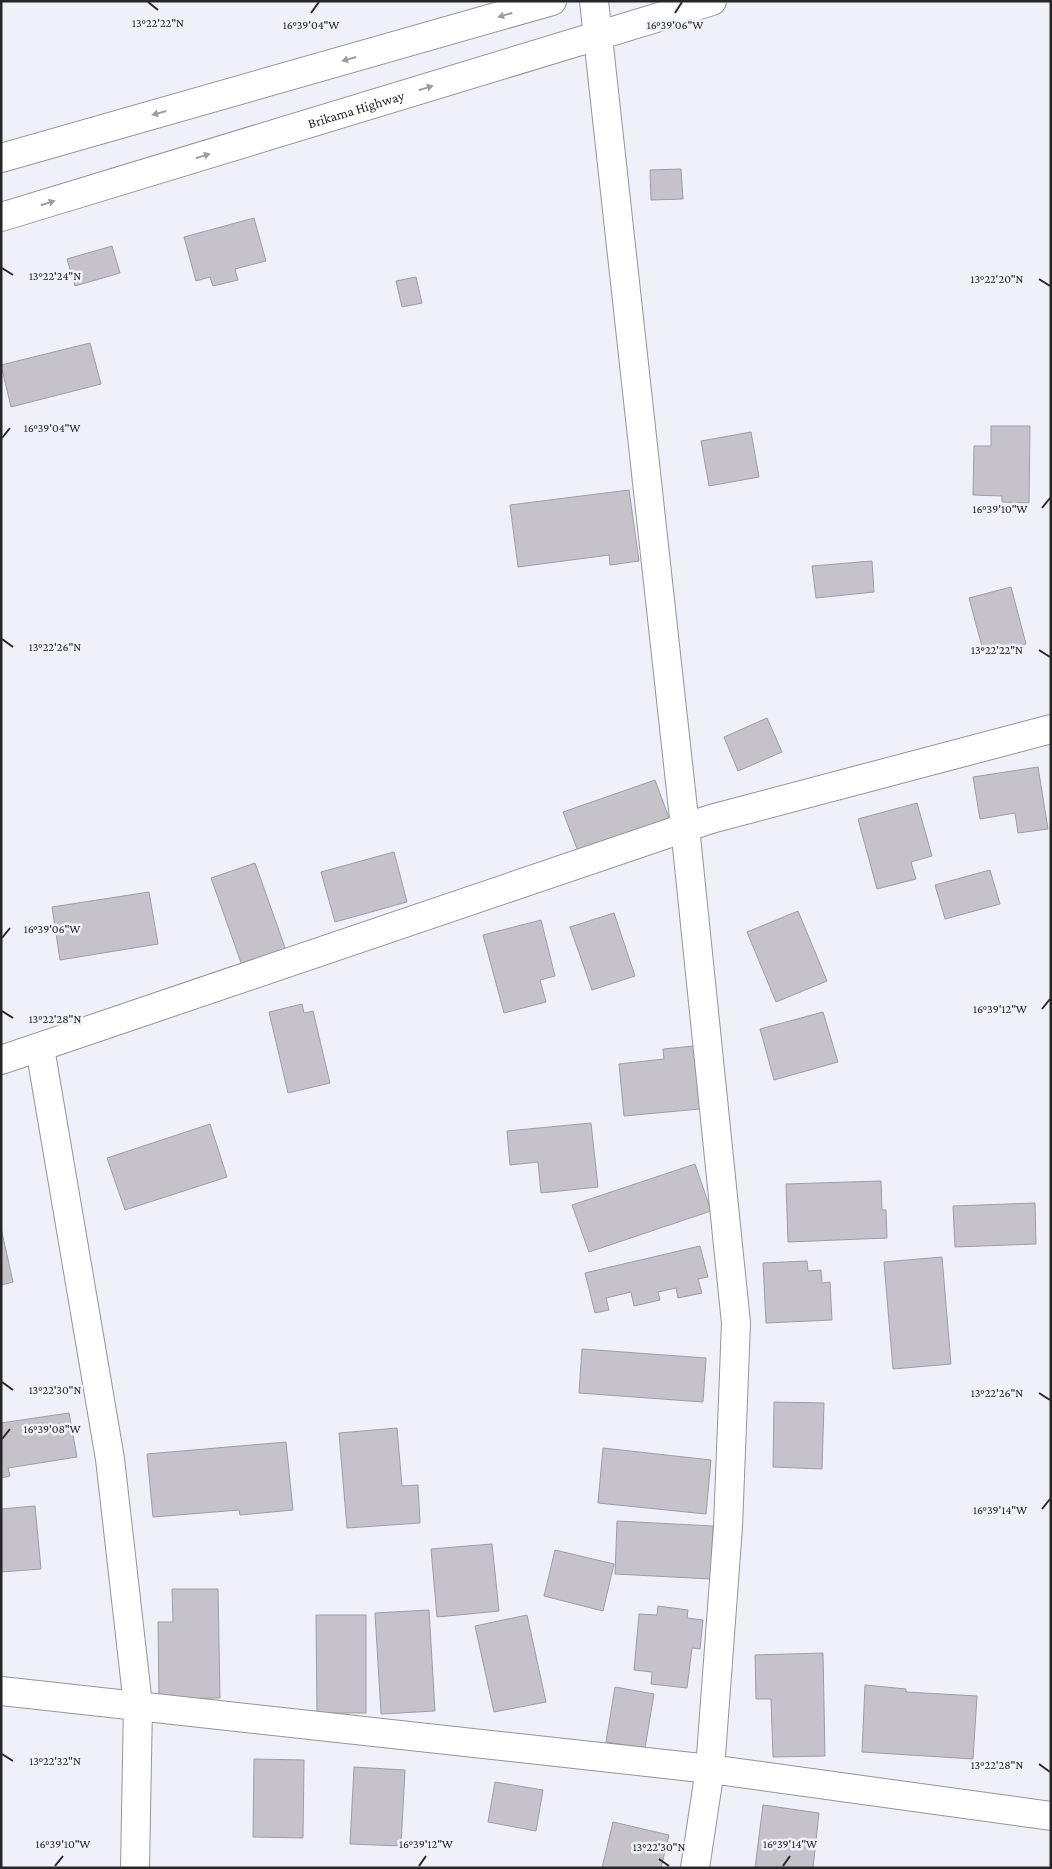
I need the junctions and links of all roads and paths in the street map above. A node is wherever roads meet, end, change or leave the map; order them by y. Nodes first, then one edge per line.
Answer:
1 (552, 1) edge
2 (594, 1) edge
3 (712, 1) edge
4 (597, 36) junction
5 (1, 158) edge
6 (1, 217) edge
7 (1051, 729) edge
8 (685, 828) junction
9 (40, 1048) junction
10 (1, 1060) edge
11 (1, 1691) edge
12 (138, 1705) junction
13 (710, 1769) junction
14 (1051, 1816) edge
15 (136, 1868) edge
16 (695, 1868) edge

1 -> 5 main road
2 - 4 main road
3 - 4 main road, Brikama Highway
6 -> 4 main road, Brikama Highway
4 - 8 main road
7 - 8 main road
8 - 9 main road
8 - 13 main road
9 - 10 main road
9 - 12 main road
11 - 12 main road
12 - 13 main road
12 - 15 main road
13 - 14 main road
13 - 16 main road

